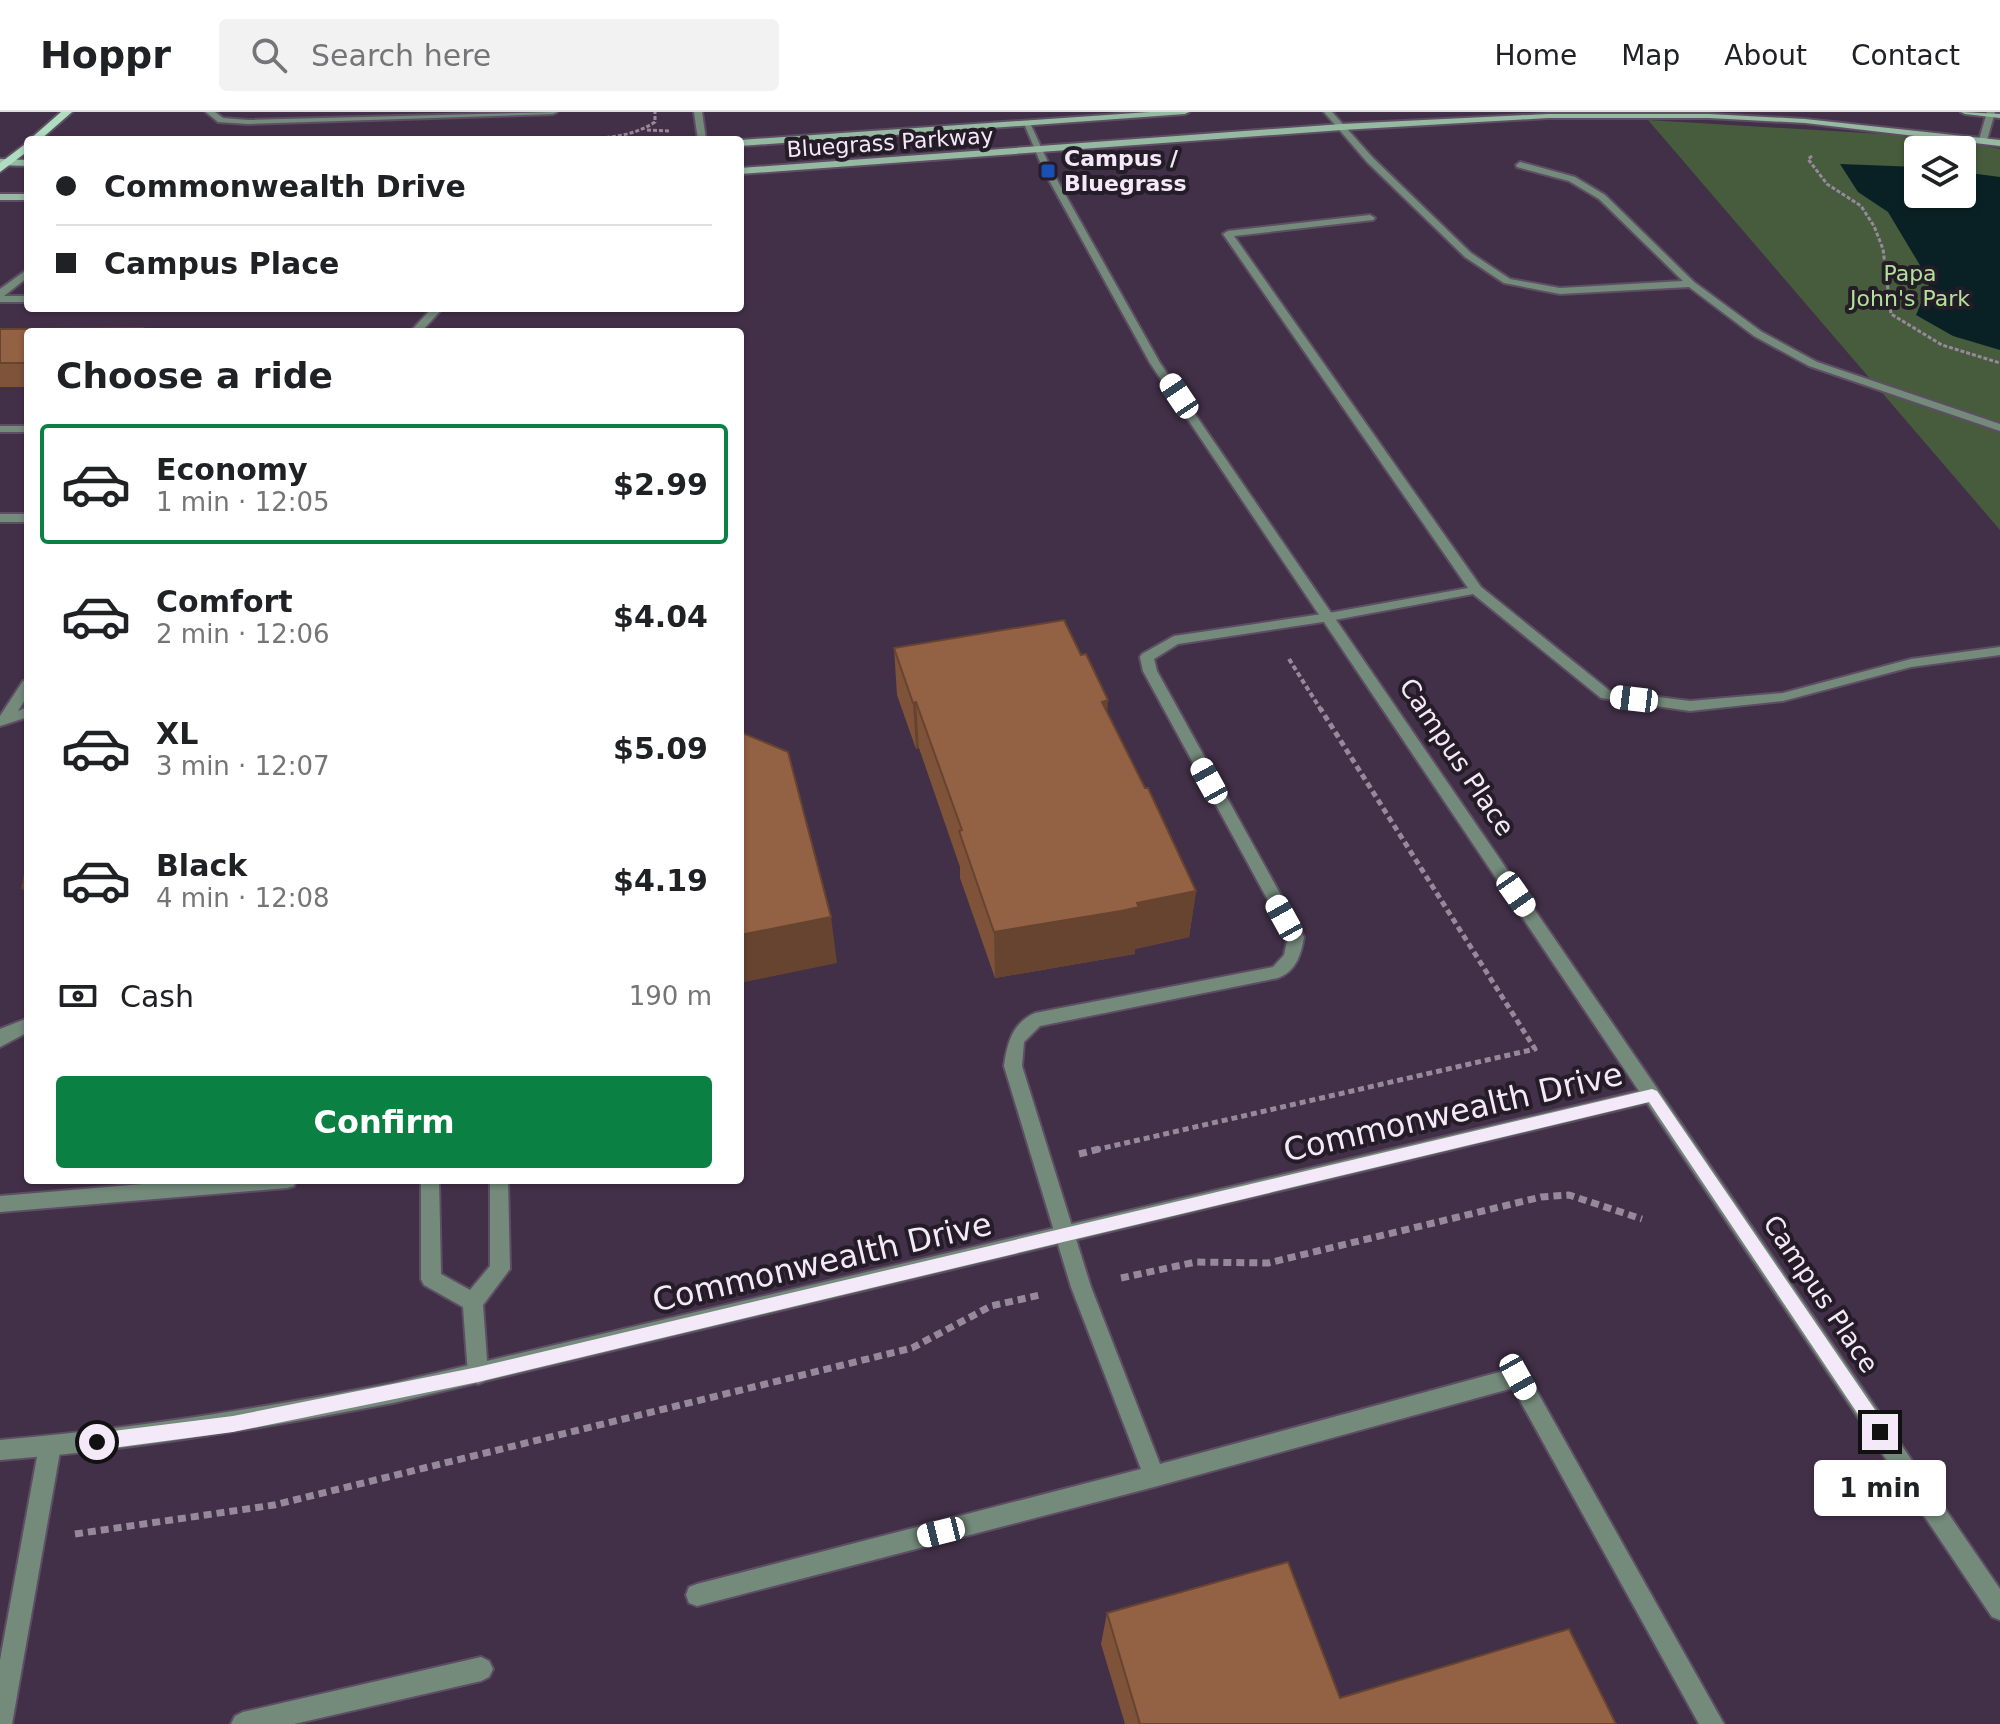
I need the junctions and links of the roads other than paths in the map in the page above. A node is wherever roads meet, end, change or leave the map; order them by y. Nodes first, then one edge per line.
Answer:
1 (67, 112) edge
2 (210, 112) edge
3 (553, 112) edge
4 (698, 112) edge
5 (1185, 112) edge
6 (1328, 112) edge
7 (1965, 112) edge
8 (473, 114) edge
9 (1994, 114) edge
10 (1026, 123) junction
11 (1342, 127) junction
12 (39, 136) edge
13 (701, 136) edge
14 (1983, 140) junction
15 (744, 143) edge
16 (2000, 143) edge
17 (24, 148) edge
18 (1037, 149) junction
19 (24, 163) edge
20 (3, 164) edge
21 (1520, 165) dead end
22 (744, 171) edge
23 (0, 197) edge
24 (24, 197) edge
25 (1370, 218) dead end
26 (24, 275) edge
27 (1691, 284) junction
28 (0, 296) edge
29 (24, 299) edge
30 (434, 312) edge
31 (419, 328) edge
32 (2000, 428) edge
33 (0, 429) edge
34 (24, 429) edge
35 (0, 518) edge
36 (24, 518) edge
37 (1476, 590) junction
38 (1329, 617) junction
39 (2000, 651) edge
40 (24, 690) edge
41 (24, 714) edge
42 (2, 722) edge
43 (24, 1027) edge
44 (0, 1040) edge
45 (1652, 1095) junction
46 (239, 1184) edge
47 (430, 1184) edge
48 (499, 1184) edge
49 (0, 1204) edge
50 (1063, 1236) junction
51 (473, 1302) junction
52 (478, 1374) junction
53 (50, 1446) junction
54 (0, 1450) edge
55 (1154, 1476) junction
56 (697, 1595) dead end
57 (2000, 1609) edge
58 (481, 1669) dead end
59 (0, 1724) edge
60 (243, 1724) edge
61 (1712, 1724) edge

1 - 12 main road
2 - 8 street
3 - 8 street
4 - 13 street
5 - 10 street, Bluegrass Parkway
6 - 11 street
7 - 9 street
9 - 14 street
10 - 15 street, Bluegrass Parkway
10 - 18 street, Campus Place
11 - 14 street, Bluegrass Parkway
11 - 18 street, Bluegrass Parkway
11 - 27 street
14 - 16 street, Bluegrass Parkway
17 - 20 main road
18 - 22 street, Bluegrass Parkway
18 - 38 street, Campus Place
19 - 20 street
21 - 27 street
23 - 24 street
25 - 37 street
26 - 28 street
27 - 32 street
28 - 29 street
30 - 31 street
33 - 34 street
35 - 36 street
37 - 38 street
37 - 39 street
38 - 45 street, Campus Place
38 - 50 street
40 - 42 street
41 - 42 street
43 - 44 street
45 - 50 street, Commonwealth Drive
45 - 57 street, Campus Place
46 - 49 street
47 - 51 street
48 - 51 street
50 - 52 street, Commonwealth Drive
50 - 55 street
51 - 52 street
52 - 53 street, Commonwealth Drive
53 - 54 street, Commonwealth Drive
53 - 59 street
55 - 56 street
55 - 61 street
58 - 60 street

